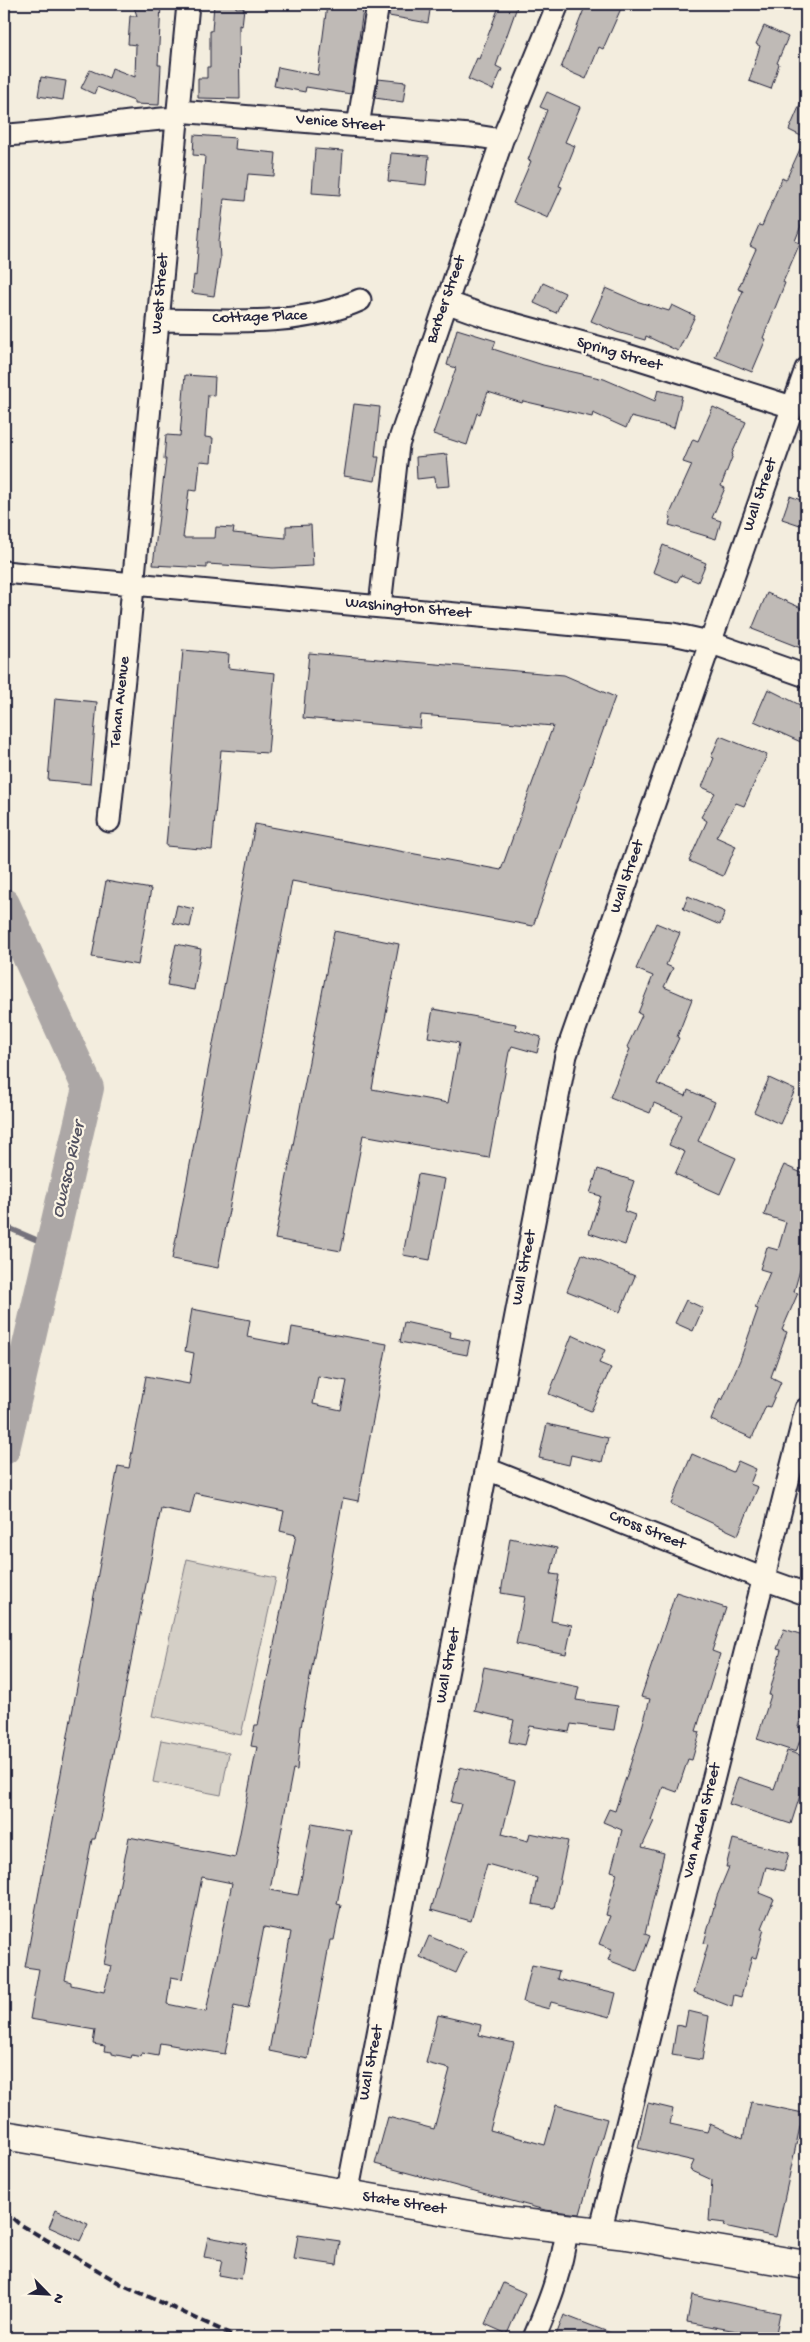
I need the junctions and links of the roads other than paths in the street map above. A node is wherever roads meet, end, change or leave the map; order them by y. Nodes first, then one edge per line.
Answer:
1 (188, 4) edge
2 (378, 4) edge
3 (558, 4) edge
4 (178, 114) junction
5 (358, 126) junction
6 (4, 136) edge
7 (502, 140) junction
8 (360, 300) dead end
9 (446, 302) junction
10 (158, 320) junction
11 (806, 369) edge
12 (792, 407) junction
13 (4, 572) edge
14 (132, 584) junction
15 (380, 606) junction
16 (709, 642) junction
17 (806, 676) edge
18 (109, 821) dead end
19 (806, 1409) edge
20 (487, 1469) junction
21 (764, 1579) junction
22 (806, 1594) edge
23 (4, 2135) edge
24 (347, 2195) junction
25 (567, 2228) junction
26 (600, 2232) junction
27 (806, 2265) edge
28 (534, 2338) edge

1 - 4 street, West Street
2 - 5 street
3 - 7 street, Barber Street
4 - 5 street, Venice Street
4 - 6 street, Venice Street
4 - 10 street, West Street
5 - 7 street, Venice Street
7 - 9 street, Barber Street
8 - 10 street, Cottage Place
9 - 12 street, Spring Street
9 - 15 street, Barber Street
10 - 14 street, West Street
11 - 12 street, Wall Street
12 - 16 street, Wall Street
13 - 14 street, Washington Street
14 - 15 street, Washington Street
14 - 18 street, Tehan Avenue
15 - 16 street, Washington Street
16 - 17 street, Washington Street
16 - 20 street, Wall Street
19 - 21 street, Van Anden Street
20 - 21 street, Cross Street
20 - 24 street, Wall Street
21 - 22 street, Cross Street
21 - 26 street, Van Anden Street
23 - 24 main road, State Street
24 - 25 main road, State Street
25 - 26 main road, State Street
25 - 28 street
26 - 27 main road, State Street

